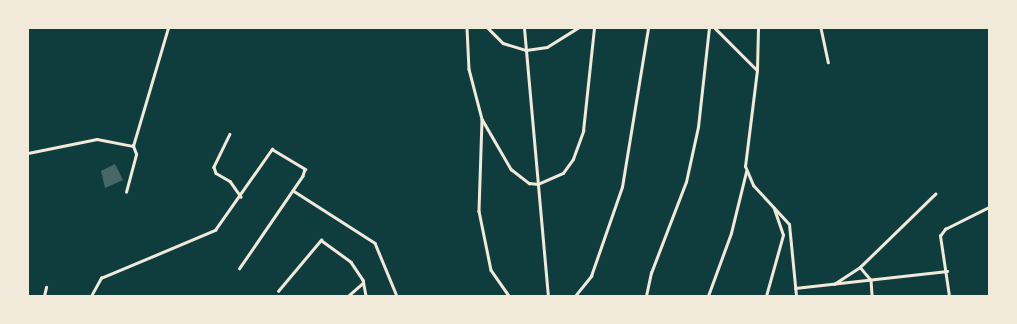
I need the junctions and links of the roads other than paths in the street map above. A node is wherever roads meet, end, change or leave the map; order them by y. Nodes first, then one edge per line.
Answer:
1 (168, 28) edge
2 (467, 28) edge
3 (488, 28) edge
4 (524, 28) edge
5 (576, 28) edge
6 (594, 28) edge
7 (648, 28) edge
8 (709, 28) edge
9 (715, 28) edge
10 (758, 28) edge
11 (821, 28) edge
12 (526, 50) junction
13 (828, 62) dead end
14 (757, 70) junction
15 (482, 119) junction
16 (230, 134) dead end
17 (133, 146) junction
18 (28, 152) edge
19 (746, 172) junction
20 (538, 184) junction
21 (294, 191) junction
22 (126, 192) dead end
23 (935, 194) dead end
24 (241, 197) junction
25 (772, 205) junction
26 (989, 207) edge
27 (860, 267) junction
28 (240, 268) dead end
29 (947, 271) junction
30 (871, 280) junction
31 (363, 283) junction
32 (834, 285) junction
33 (46, 287) dead end
34 (795, 288) junction
35 (278, 291) dead end
36 (44, 296) edge
37 (91, 296) edge
38 (348, 296) edge
39 (366, 296) edge
40 (397, 296) edge
41 (509, 296) edge
42 (548, 296) edge
43 (575, 296) edge
44 (646, 296) edge
45 (708, 296) edge
46 (766, 296) edge
47 (796, 296) edge
48 (872, 296) edge
49 (950, 296) edge

1 - 17 street
2 - 15 street
3 - 12 street
4 - 12 street
5 - 12 street
6 - 20 street
7 - 43 street
8 - 44 street
9 - 14 street
10 - 14 street
11 - 13 street
12 - 20 street
14 - 19 street
15 - 20 street
15 - 41 street
16 - 24 street
17 - 18 street
17 - 22 street
19 - 25 street
19 - 45 street
20 - 42 street
21 - 24 street
21 - 28 street
21 - 40 street
23 - 27 street
24 - 37 street
25 - 34 street
25 - 46 street
26 - 29 street
27 - 30 street
27 - 32 street
29 - 30 street
29 - 49 street
30 - 32 street
30 - 48 street
31 - 35 street
31 - 38 street
31 - 39 street
32 - 34 street
33 - 36 street
34 - 47 street

